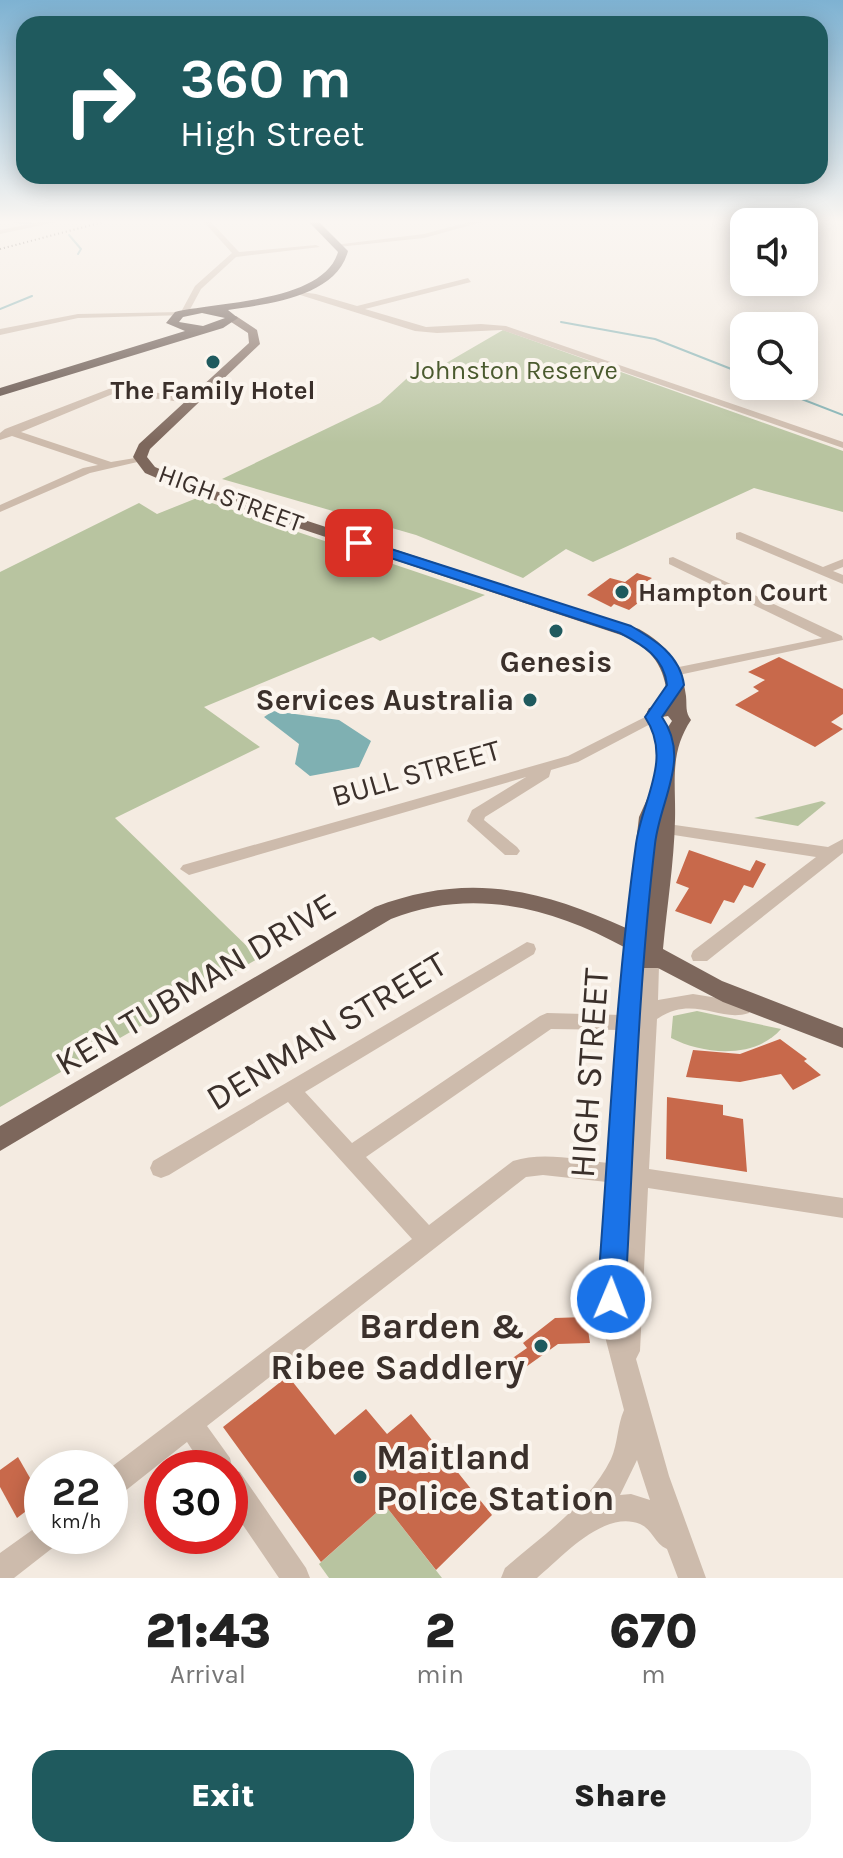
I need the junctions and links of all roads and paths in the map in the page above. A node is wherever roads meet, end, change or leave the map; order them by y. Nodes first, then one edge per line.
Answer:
1 (192, 296) edge
2 (279, 296) edge
3 (294, 296) edge
4 (316, 296) edge
5 (408, 296) edge
6 (329, 297) joint
7 (360, 308) junction
8 (205, 310) junction
9 (112, 314) junction
10 (176, 316) junction
11 (234, 319) junction
12 (206, 329) junction
13 (0, 332) edge
14 (249, 351) junction
15 (0, 390) edge
16 (196, 401) junction
17 (6, 430) edge
18 (0, 437) edge
19 (843, 445) edge
20 (141, 460) junction
21 (107, 464) junction
22 (0, 509) edge
23 (740, 536) dead end
24 (673, 561) dead end
25 (843, 563) edge
26 (823, 571) junction
27 (843, 580) edge
28 (839, 639) edge
29 (675, 678) junction
30 (664, 718) junction
31 (544, 766) junction
32 (656, 827) junction
33 (836, 849) edge
34 (511, 851) dead end
35 (189, 869) dead end
36 (640, 888) junction
37 (431, 895) junction
38 (514, 897) junction
39 (527, 949) dead end
40 (643, 955) junction
41 (700, 956) dead end
42 (742, 1008) junction
43 (639, 1019) junction
44 (815, 1026) junction
45 (843, 1038) edge
46 (291, 1091) junction
47 (0, 1140) edge
48 (350, 1156) junction
49 (161, 1168) dead end
50 (627, 1176) junction
51 (843, 1208) edge
52 (427, 1239) junction
53 (634, 1406) junction
54 (189, 1423) junction
55 (208, 1450) edge
56 (128, 1471) edge
57 (248, 1508) edge
58 (576, 1524) junction
59 (24, 1552) edge
60 (688, 1569) edge
61 (0, 1571) edge
62 (296, 1578) edge
63 (515, 1578) edge

1 - 10 street
2 - 8 highway
3 - 11 highway
4 - 6 street
5 - 7 street
6 - 7 street
7 - 19 street
8 - 10 highway
8 - 11 highway
9 - 10 street
9 - 10 street
9 - 13 street
10 - 12 highway
10 - 15 highway
11 - 12 highway
11 - 14 main road
12 - 14 main road
12 - 15 highway
14 - 16 main road, HIGH STREET
16 - 17 street
16 - 20 main road, HIGH STREET
17 - 18 street
17 - 21 street
20 - 21 street
20 - 29 main road, HIGH STREET
21 - 22 street
23 - 26 street
24 - 28 street
25 - 26 street
26 - 27 street
28 - 29 street
29 - 30 main road, HIGH STREET
30 - 31 street, BULL STREET
30 - 32 main road, HIGH STREET
31 - 34 street
31 - 35 street, BULL STREET
32 - 33 street
32 - 36 main road, HIGH STREET
32 - 40 main road, HIGH STREET
33 - 41 street
36 - 38 main road
36 - 40 main road, HIGH STREET
37 - 38 main road, KEN TUBMAN DRIVE
37 - 40 main road, KEN TUBMAN DRIVE
37 - 47 main road, KEN TUBMAN DRIVE
38 - 40 main road, KEN TUBMAN DRIVE
39 - 46 street, DENMAN STREET
40 - 42 main road
40 - 43 street, HIGH STREET
40 - 44 main road
42 - 43 street
42 - 44 main road
43 - 48 street
43 - 50 street, HIGH STREET
44 - 45 main road
46 - 48 street
46 - 49 street, DENMAN STREET
48 - 52 street
50 - 51 street
50 - 52 street
50 - 53 street, HIGH STREET
52 - 54 street
53 - 58 street
53 - 60 street, HIGH STREET
54 - 55 street
54 - 56 street
57 - 62 street
58 - 60 street
58 - 63 street
59 - 61 street

